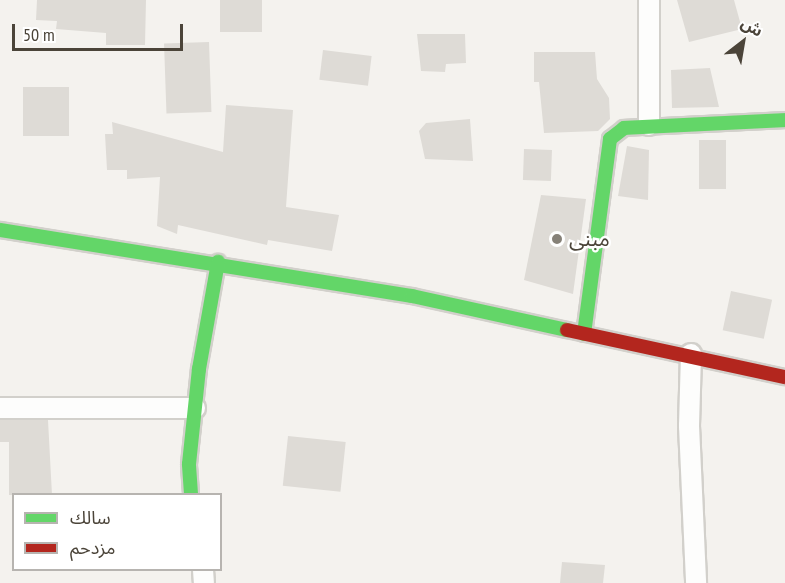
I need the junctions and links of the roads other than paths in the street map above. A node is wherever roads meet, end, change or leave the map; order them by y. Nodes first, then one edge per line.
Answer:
1 (648, 0) edge
2 (785, 120) edge
3 (649, 125) junction
4 (0, 230) edge
5 (218, 262) junction
6 (584, 334) junction
7 (691, 354) junction
8 (785, 377) edge
9 (0, 408) edge
10 (195, 408) junction
11 (191, 493) edge
12 (696, 583) edge

1 - 3 street
2 - 3 street
3 - 6 street
4 - 5 street
5 - 6 street
5 - 10 street
6 - 7 street
7 - 8 street
7 - 12 street
9 - 10 street
10 - 11 street

